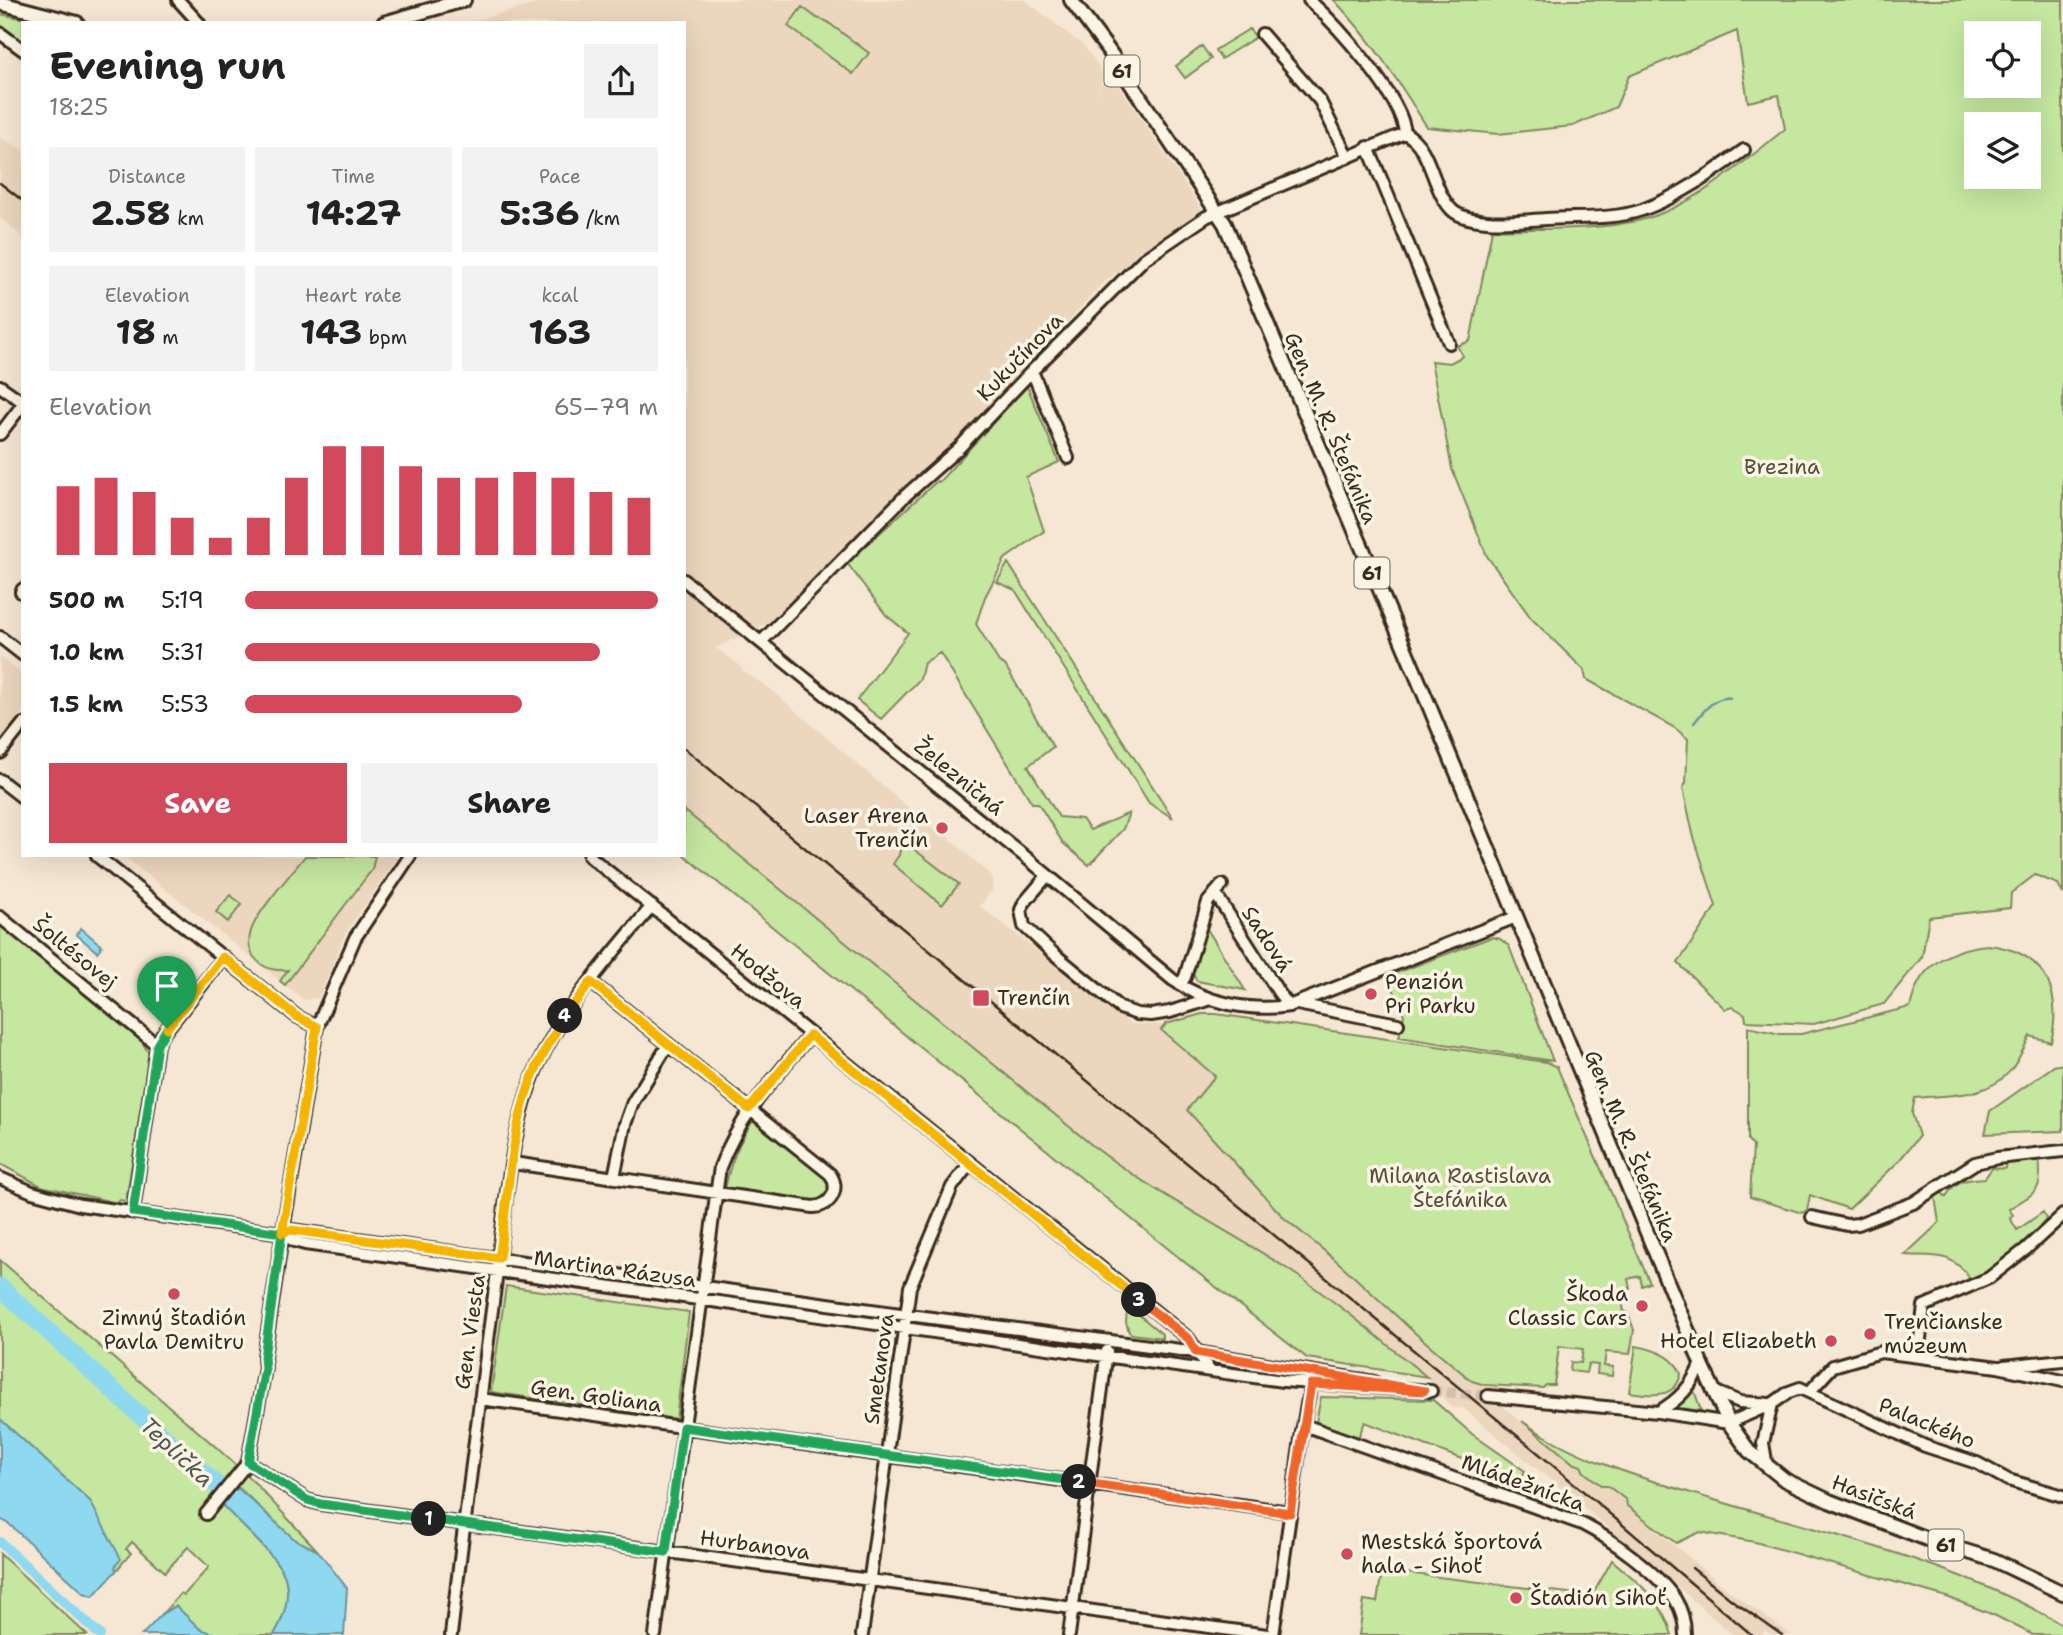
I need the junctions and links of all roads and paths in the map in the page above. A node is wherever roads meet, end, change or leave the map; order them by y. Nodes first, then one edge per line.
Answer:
1 (178, 0) edge
2 (464, 0) edge
3 (1071, 0) edge
4 (1310, 0) edge
5 (0, 3) edge
6 (37, 18) edge
7 (196, 20) edge
8 (61, 21) edge
9 (391, 21) edge
10 (0, 33) edge
11 (1262, 34) dead end
12 (21, 49) edge
13 (1405, 133) junction
14 (1368, 147) junction
15 (1744, 150) dead end
16 (1347, 156) junction
17 (1218, 212) junction
18 (1449, 343) dead end
19 (1032, 371) junction
20 (0, 386) edge
21 (21, 402) edge
22 (21, 406) edge
23 (0, 434) edge
24 (1068, 458) dead end
25 (686, 582) edge
26 (0, 637) edge
27 (762, 641) junction
28 (21, 653) edge
29 (21, 727) edge
30 (0, 753) edge
31 (0, 780) edge
32 (21, 796) edge
33 (98, 857) edge
34 (409, 857) edge
35 (590, 857) edge
36 (1047, 876) junction
37 (652, 906) junction
38 (0, 917) edge
39 (1516, 917) junction
40 (223, 957) junction
41 (591, 982) junction
42 (1180, 985) junction
43 (1211, 999) junction
44 (1293, 1004) junction
45 (1398, 1024) dead end
46 (317, 1027) junction
47 (810, 1035) junction
48 (157, 1045) junction
49 (668, 1045) junction
50 (749, 1109) junction
51 (2063, 1151) edge
52 (513, 1163) junction
53 (970, 1163) junction
54 (614, 1177) junction
55 (0, 1178) edge
56 (716, 1192) junction
57 (133, 1212) junction
58 (2063, 1215) edge
59 (1812, 1217) dead end
60 (282, 1233) junction
61 (499, 1258) junction
62 (497, 1272) junction
63 (702, 1286) junction
64 (700, 1300) junction
65 (906, 1315) junction
66 (905, 1328) junction
67 (1108, 1342) junction
68 (1196, 1352) junction
69 (1918, 1355) junction
70 (1107, 1356) junction
71 (2063, 1360) edge
72 (2045, 1361) junction
73 (1701, 1363) junction
74 (1998, 1367) junction
75 (1209, 1370) junction
76 (1313, 1371) junction
77 (2045, 1378) junction
78 (2063, 1381) edge
79 (1311, 1384) junction
80 (1814, 1388) dead end
81 (1713, 1391) junction
82 (1488, 1396) tunnel mouth
83 (480, 1399) junction
84 (1776, 1401) junction
85 (1658, 1412) junction
86 (1729, 1423) junction
87 (1304, 1425) junction
88 (683, 1427) junction
89 (886, 1456) junction
90 (248, 1462) junction
91 (1767, 1467) junction
92 (1090, 1484) junction
93 (2063, 1496) edge
94 (1290, 1513) junction
95 (206, 1514) dead end
96 (464, 1524) junction
97 (666, 1552) junction
98 (870, 1580) junction
99 (2063, 1592) edge
100 (1073, 1608) junction
101 (451, 1635) edge
102 (655, 1635) edge
103 (862, 1635) edge
104 (1069, 1635) edge
105 (1268, 1635) edge
106 (1273, 1635) edge
107 (1685, 1635) edge

1 - 7 street
2 - 9 main road
3 - 17 main road, 61
4 - 13 street
5 - 6 main road
6 - 8 main road
10 - 12 street
11 - 16 street
13 - 14 street, Kukučínova
13 - 15 street
14 - 16 street, Kukučínova
14 - 18 street
16 - 17 street, Kukučínova
17 - 19 street, Kukučínova
17 - 39 main road, Gen. M. R. Štefánika / 61
19 - 24 street
19 - 27 street, Kukučínova
20 - 21 street
22 - 23 street
25 - 27 street, Železničná
26 - 28 street
27 - 36 street, Železničná
29 - 30 street
31 - 32 street
33 - 40 street
34 - 46 street
35 - 37 street, Hodžova
36 - 42 street, Železničná
36 - 43 street
37 - 41 street, Gen. Viesta
37 - 47 street, Hodžova
38 - 48 street, Šoltésovej
39 - 44 street
39 - 73 main road, Gen. M. R. Štefánika / 61
40 - 46 street
40 - 48 street
41 - 49 street
41 - 52 street, Gen. Viesta
42 - 43 street, Železničná
42 - 44 street, Sadová
43 - 44 street
44 - 45 street
46 - 60 street
47 - 50 street
47 - 53 street, Hodžova
48 - 57 street
49 - 50 street
49 - 54 street
50 - 56 street
50 - 56 street
51 - 59 street
52 - 54 street
52 - 61 street, Gen. Viesta
53 - 65 street, Smetanova
53 - 68 street, Hodžova
54 - 56 street
55 - 57 street
56 - 63 street
57 - 60 street
58 - 69 street
60 - 61 street, Martina Rázusa
60 - 62 street, Martina Rázusa
60 - 90 street
61 - 62 street, Gen. Viesta
61 - 63 street, Martina Rázusa
62 - 64 street, Martina Rázusa
62 - 83 street, Gen. Viesta
63 - 64 street
63 - 65 street, Martina Rázusa
64 - 66 street, Martina Rázusa
64 - 88 street
65 - 66 street, Smetanova
65 - 67 street, Martina Rázusa
66 - 70 street, Martina Rázusa
66 - 89 street, Smetanova
67 - 68 street, Martina Rázusa
67 - 70 street
68 - 75 street, Hodžova
68 - 76 street, Martina Rázusa
69 - 74 street
69 - 80 street
70 - 75 street, Martina Rázusa
70 - 92 street
71 - 72 street
72 - 74 street
72 - 77 street
73 - 81 main road, 61
73 - 85 street
74 - 77 street
75 - 79 street, Martina Rázusa
76 - 79 street
76 - 79 street, Martina Rázusa
77 - 78 street
79 - 87 street
81 - 84 street
81 - 86 main road, 61
82 - 85 street
83 - 88 street, Gen. Goliana
83 - 96 street, Gen. Viesta
84 - 86 street, Palackého
84 - 91 street
84 - 93 street, Palackého
85 - 86 street
86 - 91 main road, Hasičská / 61
87 - 94 street
87 - 107 street, Mládežnícka
88 - 89 street, Gen. Goliana
88 - 97 street
89 - 92 street, Gen. Goliana
89 - 98 street, Smetanova
90 - 95 street
90 - 96 street, Hurbanova
91 - 99 main road, Hasičská / 61
92 - 94 street, Gen. Goliana
92 - 100 street
94 - 106 street
96 - 97 street, Hurbanova
96 - 101 street, Gen. Viesta
97 - 98 street, Hurbanova
97 - 102 street
98 - 100 street, Hurbanova
98 - 103 street, Smetanova
100 - 104 street
100 - 105 street, Hurbanova

